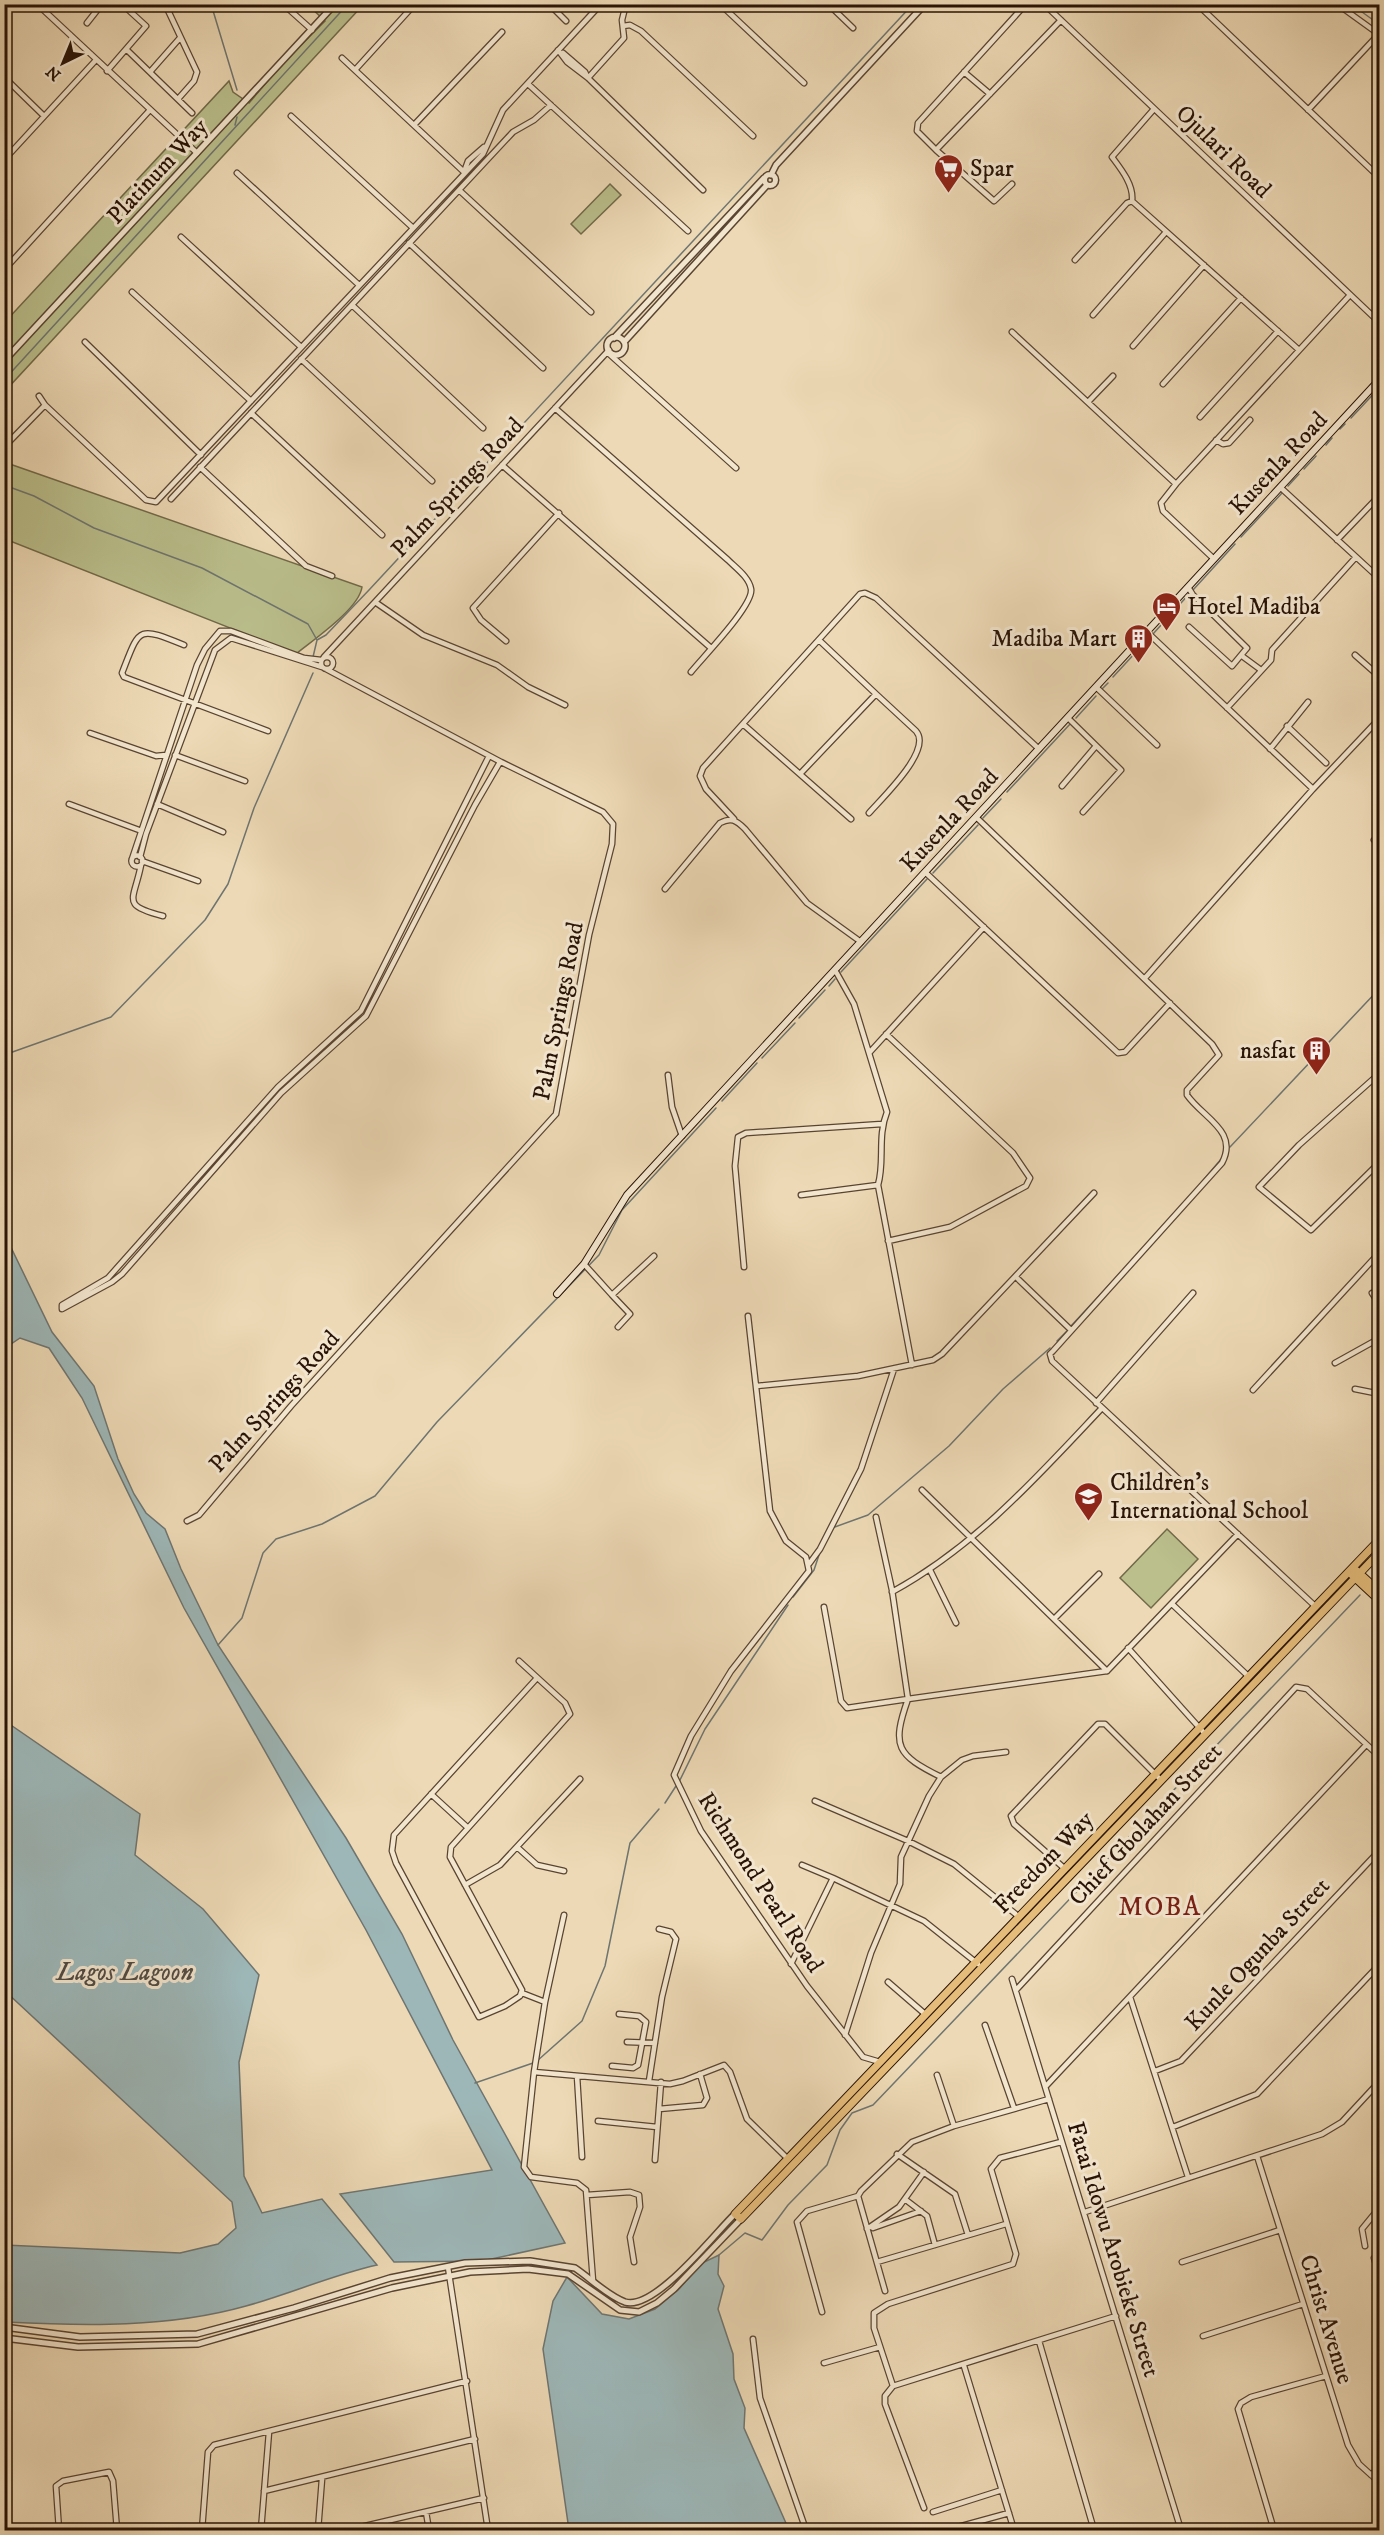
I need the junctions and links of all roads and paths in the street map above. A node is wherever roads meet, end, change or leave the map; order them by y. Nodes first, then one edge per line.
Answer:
1 (37, 4) edge
2 (102, 4) edge
3 (122, 4) edge
4 (165, 4) edge
5 (283, 4) edge
6 (336, 4) edge
7 (415, 4) edge
8 (549, 4) edge
9 (601, 4) edge
10 (626, 4) edge
11 (720, 4) edge
12 (828, 4) edge
13 (925, 4) edge
14 (1026, 4) edge
15 (1044, 4) edge
16 (1197, 4) edge
17 (1337, 4) edge
18 (1369, 4) edge
19 (1380, 12) edge
20 (1061, 20) junction
21 (566, 21) dead end
22 (87, 23) dead end
23 (623, 26) junction
24 (853, 28) dead end
25 (312, 30) junction
26 (501, 32) dead end
27 (1379, 35) edge
28 (179, 39) junction
29 (127, 50) junction
30 (558, 50) junction
31 (342, 58) dead end
32 (95, 61) junction
33 (355, 70) junction
34 (107, 71) junction
35 (150, 72) junction
36 (964, 72) junction
37 (4, 77) edge
38 (588, 78) junction
39 (804, 83) dead end
40 (528, 84) junction
41 (990, 94) junction
42 (178, 99) junction
43 (551, 105) junction
44 (1154, 109) junction
45 (1308, 110) junction
46 (149, 111) junction
47 (192, 113) dead end
48 (44, 116) junction
49 (291, 116) dead end
50 (414, 125) junction
51 (753, 136) dead end
52 (936, 150) junction
53 (197, 153) junction
54 (4, 160) edge
55 (464, 172) junction
56 (237, 173) dead end
57 (771, 175) junction
58 (1380, 178) edge
59 (766, 182) junction
60 (1012, 184) dead end
61 (459, 190) junction
62 (703, 190) dead end
63 (1132, 201) junction
64 (412, 227) junction
65 (688, 231) dead end
66 (1166, 232) junction
67 (181, 237) dead end
68 (409, 243) junction
69 (1075, 260) dead end
70 (1204, 265) junction
71 (4, 270) edge
72 (359, 285) junction
73 (132, 292) dead end
74 (1350, 295) junction
75 (1241, 298) junction
76 (352, 305) junction
77 (591, 312) dead end
78 (1093, 315) dead end
79 (1380, 323) edge
80 (1278, 331) junction
81 (1012, 332) dead end
82 (614, 338) junction
83 (85, 342) dead end
84 (624, 342) junction
85 (1133, 346) dead end
86 (301, 347) junction
87 (1299, 350) junction
88 (608, 351) junction
89 (302, 359) junction
90 (4, 361) edge
91 (543, 368) dead end
92 (1113, 376) dead end
93 (1380, 379) edge
94 (1163, 384) dead end
95 (39, 396) dead end
96 (251, 401) junction
97 (1088, 402) junction
98 (45, 405) junction
99 (555, 408) junction
100 (251, 413) junction
101 (1200, 417) dead end
102 (1250, 420) dead end
103 (483, 428) dead end
104 (1216, 440) junction
105 (4, 447) edge
106 (201, 455) junction
107 (502, 465) junction
108 (200, 467) junction
109 (736, 468) dead end
110 (432, 481) dead end
111 (1176, 484) junction
112 (1280, 488) junction
113 (1380, 495) edge
114 (171, 499) dead end
115 (559, 513) junction
116 (382, 535) dead end
117 (1337, 540) junction
118 (1356, 557) junction
119 (1214, 559) junction
120 (332, 576) dead end
121 (1380, 579) edge
122 (1188, 587) junction
123 (375, 602) junction
124 (1189, 627) dead end
125 (1147, 632) junction
126 (506, 641) dead end
127 (820, 641) junction
128 (184, 645) dead end
129 (711, 648) junction
130 (332, 650) junction
131 (1355, 655) dead end
132 (1242, 656) junction
133 (323, 659) junction
134 (332, 659) junction
135 (333, 666) junction
136 (324, 668) junction
137 (1261, 670) junction
138 (691, 672) dead end
139 (337, 677) junction
140 (1380, 677) edge
141 (1096, 687) junction
142 (876, 694) junction
143 (186, 701) junction
144 (1308, 702) dead end
145 (194, 703) junction
146 (566, 705) dead end
147 (1227, 708) junction
148 (1068, 718) junction
149 (1380, 718) edge
150 (744, 724) junction
151 (1287, 726) junction
152 (268, 730) dead end
153 (90, 733) dead end
154 (1157, 745) dead end
155 (1096, 746) junction
156 (1039, 749) junction
157 (1270, 749) junction
158 (166, 755) junction
159 (175, 755) junction
160 (489, 756) junction
161 (500, 762) junction
162 (1326, 763) dead end
163 (800, 774) junction
164 (476, 779) junction
165 (245, 782) dead end
166 (487, 786) junction
167 (1062, 786) dead end
168 (1312, 789) junction
169 (69, 804) dead end
170 (158, 804) junction
171 (1083, 812) dead end
172 (869, 813) dead end
173 (976, 817) junction
174 (734, 819) junction
175 (850, 819) dead end
176 (139, 831) junction
177 (223, 832) dead end
178 (1380, 834) edge
179 (1374, 840) dead end
180 (132, 859) junction
181 (141, 861) junction
182 (134, 866) junction
183 (926, 872) junction
184 (139, 874) junction
185 (198, 881) dead end
186 (665, 889) dead end
187 (163, 916) dead end
188 (984, 927) junction
189 (861, 942) junction
190 (835, 970) junction
191 (1145, 978) junction
192 (1170, 1003) junction
193 (886, 1034) junction
194 (870, 1052) junction
195 (1380, 1073) edge
196 (668, 1075) dead end
197 (882, 1124) junction
198 (682, 1136) junction
199 (1380, 1162) edge
200 (878, 1185) junction
201 (1094, 1193) dead end
202 (801, 1194) dead end
203 (888, 1241) junction
204 (1380, 1252) edge
205 (654, 1256) dead end
206 (744, 1267) dead end
207 (586, 1268) junction
208 (1017, 1278) junction
209 (1193, 1293) dead end
210 (1372, 1293) dead end
211 (557, 1294) dead end
212 (612, 1295) junction
213 (1380, 1305) edge
214 (748, 1316) dead end
215 (618, 1328) dead end
216 (1071, 1330) junction
217 (1380, 1338) edge
218 (1335, 1363) dead end
219 (912, 1365) junction
220 (894, 1369) junction
221 (758, 1386) junction
222 (1355, 1389) dead end
223 (1253, 1390) dead end
224 (1380, 1394) edge
225 (1096, 1403) junction
226 (1102, 1408) junction
227 (922, 1490) dead end
228 (876, 1517) dead end
229 (187, 1521) dead end
230 (1238, 1534) junction
231 (1380, 1539) edge
232 (971, 1540) junction
233 (1380, 1552) edge
234 (809, 1564) junction
235 (1350, 1569) junction
236 (930, 1570) junction
237 (1099, 1574) dead end
238 (1357, 1576) junction
239 (892, 1592) junction
240 (1380, 1592) edge
241 (1380, 1601) edge
242 (1172, 1604) junction
243 (1315, 1606) junction
244 (824, 1607) dead end
245 (1054, 1619) junction
246 (956, 1623) dead end
247 (1128, 1648) junction
248 (519, 1661) dead end
249 (1107, 1671) junction
250 (1247, 1676) junction
251 (537, 1678) junction
252 (908, 1699) junction
253 (1198, 1727) junction
254 (1205, 1734) junction
255 (1366, 1744) junction
256 (1006, 1752) dead end
257 (1380, 1757) edge
258 (1155, 1773) junction
259 (941, 1776) junction
260 (580, 1779) dead end
261 (1161, 1779) junction
262 (431, 1794) junction
263 (815, 1801) dead end
264 (467, 1827) junction
265 (908, 1841) junction
266 (517, 1847) junction
267 (1380, 1850) edge
268 (802, 1865) dead end
269 (1064, 1868) junction
270 (564, 1872) dead end
271 (833, 1878) junction
272 (465, 1885) junction
273 (891, 1906) junction
274 (564, 1915) dead end
275 (1018, 1916) junction
276 (659, 1929) dead end
277 (975, 1961) junction
278 (792, 1964) junction
279 (1380, 1965) edge
280 (982, 1967) junction
281 (1012, 1979) dead end
282 (888, 1982) dead end
283 (1016, 1990) junction
284 (522, 1993) junction
285 (1130, 1997) junction
286 (545, 2002) junction
287 (619, 2014) dead end
288 (925, 2014) junction
289 (985, 2025) dead end
290 (845, 2036) junction
291 (627, 2042) dead end
292 (642, 2042) junction
293 (655, 2043) junction
294 (880, 2062) junction
295 (612, 2066) dead end
296 (1155, 2071) junction
297 (534, 2072) junction
298 (700, 2073) junction
299 (937, 2075) dead end
300 (577, 2076) junction
301 (649, 2081) junction
302 (1380, 2081) edge
303 (661, 2082) junction
304 (1046, 2086) junction
305 (1049, 2099) junction
306 (1014, 2108) junction
307 (659, 2109) junction
308 (598, 2121) dead end
309 (954, 2126) junction
310 (657, 2127) junction
311 (1173, 2127) junction
312 (1061, 2142) junction
313 (897, 2154) junction
314 (1257, 2156) junction
315 (582, 2157) dead end
316 (787, 2158) junction
317 (654, 2160) dead end
318 (924, 2172) junction
319 (1188, 2177) junction
320 (587, 2195) junction
321 (858, 2196) junction
322 (906, 2200) junction
323 (1380, 2207) edge
324 (921, 2211) junction
325 (1085, 2212) junction
326 (738, 2217) junction
327 (1006, 2224) junction
328 (867, 2229) junction
329 (1280, 2230) junction
330 (968, 2235) junction
331 (935, 2245) junction
332 (1365, 2246) dead end
333 (1374, 2258) dead end
334 (634, 2262) dead end
335 (877, 2262) junction
336 (1182, 2262) dead end
337 (448, 2267) junction
338 (449, 2277) junction
339 (1380, 2278) edge
340 (593, 2281) junction
341 (885, 2291) dead end
342 (652, 2296) junction
343 (657, 2303) junction
344 (1303, 2304) junction
345 (822, 2312) dead end
346 (1116, 2316) junction
347 (4, 2327) edge
348 (1203, 2336) dead end
349 (4, 2338) edge
350 (753, 2339) dead end
351 (1039, 2341) junction
352 (880, 2347) junction
353 (824, 2363) dead end
354 (964, 2366) junction
355 (1326, 2376) junction
356 (466, 2382) junction
357 (893, 2386) junction
358 (269, 2432) junction
359 (475, 2439) junction
360 (1380, 2467) edge
361 (1371, 2475) junction
362 (322, 2479) junction
363 (1380, 2483) edge
364 (1002, 2490) junction
365 (264, 2492) junction
366 (484, 2498) junction
367 (924, 2508) dead end
368 (426, 2512) junction
369 (933, 2512) dead end
370 (1009, 2512) junction
371 (368, 2529) edge
372 (59, 2530) edge
373 (117, 2530) edge
374 (202, 2530) edge
375 (261, 2530) edge
376 (318, 2530) edge
377 (348, 2530) edge
378 (429, 2530) edge
379 (488, 2530) edge
380 (806, 2530) edge
381 (947, 2530) edge
382 (1014, 2530) edge
383 (1094, 2530) edge
384 (1181, 2530) edge
385 (1274, 2530) edge

1 - 32 street
2 - 22 street
3 - 29 street
4 - 28 street
5 - 25 street
6 - 25 street, Platinum Way
7 - 33 street
8 - 21 street
9 - 30 street
10 - 23 street
11 - 39 street
12 - 24 street
13 - 57 street
14 - 36 street
15 - 20 street, Ojulari Road
16 - 45 street
17 - 27 street
18 - 19 highway
20 - 41 street
20 - 44 street, Ojulari Road
23 - 38 street
23 - 51 street
25 - 53 street, Platinum Way
26 - 50 street
27 - 45 street
28 - 35 street
28 - 42 street
29 - 34 street
29 - 35 street
30 - 38 street
30 - 40 street
31 - 33 street
32 - 34 street
32 - 48 street
33 - 50 street
34 - 46 street
35 - 42 street
36 - 41 street
36 - 52 street
37 - 48 street
38 - 62 street
40 - 43 street
40 - 55 street
41 - 52 street
42 - 47 street
43 - 61 street
43 - 65 street
44 - 63 street
44 - 74 street, Ojulari Road
45 - 58 street
46 - 53 street
46 - 71 street
48 - 54 street
49 - 64 street
50 - 55 street
52 - 60 street
53 - 90 street, Platinum Way
55 - 64 street
56 - 72 street
57 - 59 street
57 - 59 street
59 - 82 street
59 - 84 street
61 - 68 street
61 - 77 street
63 - 66 street
63 - 69 street
64 - 72 street
66 - 70 street
66 - 78 street
67 - 86 street
68 - 76 street
68 - 91 street
70 - 75 street
70 - 85 street
72 - 86 street
73 - 96 street
74 - 79 street, Ojulari Road
74 - 87 street
75 - 80 street
75 - 94 street
76 - 89 street
76 - 103 street
80 - 87 street
80 - 101 street
81 - 97 street
82 - 84 street
82 - 88 street
83 - 106 street
84 - 88 street
86 - 96 street
87 - 104 street
88 - 99 street, Palm Springs Road
88 - 109 street
89 - 100 street
89 - 110 street
92 - 97 street
93 - 112 main road, Kusenla Road
95 - 98 street
96 - 106 street
97 - 111 street
98 - 105 street
98 - 106 street
99 - 107 street, Palm Springs Road
99 - 129 street
100 - 108 street
100 - 116 street
102 - 104 street
104 - 111 street
107 - 115 street
107 - 123 street, Palm Springs Road
108 - 114 street
108 - 120 street
111 - 119 street
112 - 117 street
112 - 119 main road, Kusenla Road
113 - 117 street
115 - 126 street
115 - 129 street
117 - 118 street
118 - 121 street
118 - 137 street
119 - 122 main road, Kusenla Road
122 - 125 main road, Kusenla Road
122 - 132 street
123 - 130 street, Palm Springs Road
123 - 146 street
124 - 132 street
125 - 141 main road, Kusenla Road
125 - 147 street
127 - 142 street
127 - 150 street
127 - 156 street
128 - 143 street
129 - 138 street
130 - 133 street, Palm Springs Road
130 - 134 street
131 - 140 street
132 - 137 street
133 - 134 street
133 - 136 street
133 - 143 street
134 - 135 street
135 - 136 street
135 - 139 street
136 - 139 street, Palm Springs Road
136 - 145 street, Palm Springs Road
137 - 147 street
139 - 160 street, Palm Springs Road
141 - 148 main road, Kusenla Road
141 - 154 street
142 - 163 street
142 - 172 street
143 - 145 street
143 - 158 street
144 - 151 street
145 - 152 street
145 - 159 street
147 - 157 street
148 - 155 street
148 - 156 main road, Kusenla Road
149 - 168 street
150 - 163 street
150 - 174 street
151 - 157 street
151 - 162 street
153 - 158 street
155 - 167 street
155 - 171 street
156 - 173 main road, Kusenla Road
157 - 168 street
158 - 176 street
159 - 165 street
159 - 170 street
160 - 161 street, Palm Springs Road
160 - 164 street
161 - 166 street
161 - 229 street, Palm Springs Road
163 - 175 street
164 - 166 street
164 - 166 street
168 - 191 street
169 - 176 street
170 - 177 street
170 - 181 street
173 - 183 main road, Kusenla Road
173 - 191 street
174 - 186 street
174 - 189 street
176 - 180 street
178 - 179 street
180 - 181 street
180 - 182 street
181 - 182 street
181 - 184 street
181 - 185 street
182 - 184 street
183 - 188 street
183 - 189 main road, Kusenla Road
184 - 187 street
188 - 192 street
188 - 193 street
189 - 190 main road, Kusenla Road
190 - 194 street
190 - 198 main road, Kusenla Road
191 - 192 street
192 - 216 street
193 - 194 street
193 - 203 street
194 - 197 street
195 - 199 street
196 - 198 street
197 - 200 street
197 - 206 street
198 - 207 main road, Kusenla Road
200 - 202 street
200 - 203 street
201 - 208 street
203 - 219 street
204 - 223 street
205 - 212 street
207 - 211 main road, Kusenla Road
207 - 212 street
208 - 216 street
208 - 219 street
209 - 225 street
210 - 213 street
212 - 215 street
214 - 221 street
216 - 225 street
217 - 218 street
219 - 220 street
220 - 221 street
220 - 234 street
221 - 234 street
222 - 224 street
225 - 226 street
226 - 230 street
226 - 232 street
227 - 232 street
228 - 239 street
230 - 242 street
230 - 243 street
231 - 235 main road, Freedom Way
232 - 236 street
232 - 245 street
233 - 238 main road, Freedom Way
234 - 278 street, Richmond Pearl Road
235 - 238 main road
235 - 243 main road, Freedom Way
236 - 239 street
236 - 246 street
237 - 245 street
238 - 240 main road
238 - 241 main road
238 - 254 main road, Freedom Way
239 - 252 street
242 - 247 street
242 - 250 street
243 - 250 main road, Freedom Way
244 - 252 street
245 - 249 street
247 - 249 street
247 - 253 street
248 - 251 street
249 - 252 street
250 - 253 main road, Freedom Way
251 - 262 street
251 - 264 street
252 - 259 street
253 - 254 street
253 - 258 main road, Freedom Way
254 - 261 main road, Freedom Way
255 - 257 street
255 - 283 street, Chief Gbolahan Street
255 - 285 street
256 - 259 street
258 - 261 street
258 - 269 main road, Freedom Way
258 - 269 street
259 - 265 street
260 - 266 street
261 - 280 main road, Freedom Way
262 - 264 street
262 - 284 street
263 - 265 street
264 - 272 street
265 - 273 street
265 - 275 street
266 - 270 street
266 - 272 street
267 - 296 street, Kunle Ogunba Street
268 - 271 street
269 - 275 main road, Freedom Way
271 - 273 street
271 - 278 street
272 - 284 street
273 - 277 street
273 - 290 street
274 - 286 street
275 - 277 main road, Freedom Way
276 - 293 street
277 - 280 street
277 - 288 main road, Freedom Way
278 - 290 street, Richmond Pearl Road
279 - 311 street
280 - 326 main road, Freedom Way
281 - 283 street, Fatai Idowu Arobieke Street
282 - 288 street
283 - 304 street, Fatai Idowu Arobieke Street
284 - 286 street
285 - 296 street
285 - 304 street
286 - 297 street
287 - 292 street
288 - 294 main road, Freedom Way
289 - 306 street
290 - 294 street, Richmond Pearl Road
291 - 292 street
292 - 293 street
292 - 295 street
293 - 301 street
294 - 316 main road, Freedom Way
296 - 311 street
297 - 300 street
297 - 320 street
298 - 303 street
298 - 307 street
298 - 316 street
299 - 309 street
300 - 301 street
300 - 315 street
301 - 303 street
302 - 314 street
303 - 307 street
304 - 305 street, Fatai Idowu Arobieke Street
305 - 306 street
305 - 312 street, Fatai Idowu Arobieke Street
306 - 309 street
307 - 310 street
308 - 310 street
309 - 313 street
310 - 317 street
311 - 319 street
312 - 325 street, Fatai Idowu Arobieke Street
312 - 327 street
313 - 318 street
313 - 321 street
314 - 319 street
314 - 329 street, Christ Avenue
316 - 326 main road, Freedom Way
318 - 322 street
318 - 330 street
319 - 325 street
320 - 334 street
320 - 340 street
321 - 328 street
321 - 345 street
322 - 324 street
322 - 328 street
323 - 332 street
324 - 328 street
324 - 331 street
325 - 346 street, Fatai Idowu Arobieke Street
326 - 342 street
326 - 343 street
327 - 330 street
327 - 352 street
328 - 335 street
329 - 336 street
329 - 344 street, Christ Avenue
330 - 331 street
331 - 335 street
333 - 339 street
335 - 341 street
337 - 338 street
337 - 340 street
337 - 347 street
338 - 343 street
338 - 349 street
338 - 356 street
340 - 342 street
342 - 343 street
344 - 348 street
344 - 355 street, Christ Avenue
346 - 351 street
346 - 384 street, Fatai Idowu Arobieke Street
350 - 380 street
351 - 354 street
351 - 383 street
352 - 353 street
352 - 357 street
354 - 357 street
354 - 364 street
355 - 361 street, Christ Avenue
355 - 385 street
356 - 358 street
356 - 359 street
357 - 367 street
358 - 365 street
358 - 374 street
359 - 362 street
359 - 366 street
360 - 361 street
361 - 363 street, Christ Avenue
362 - 365 street
362 - 376 street
364 - 369 street
364 - 370 street
365 - 375 street
366 - 368 street
366 - 379 street
368 - 371 street
368 - 378 street
370 - 381 street
370 - 382 street
371 - 377 street
372 - 373 street

